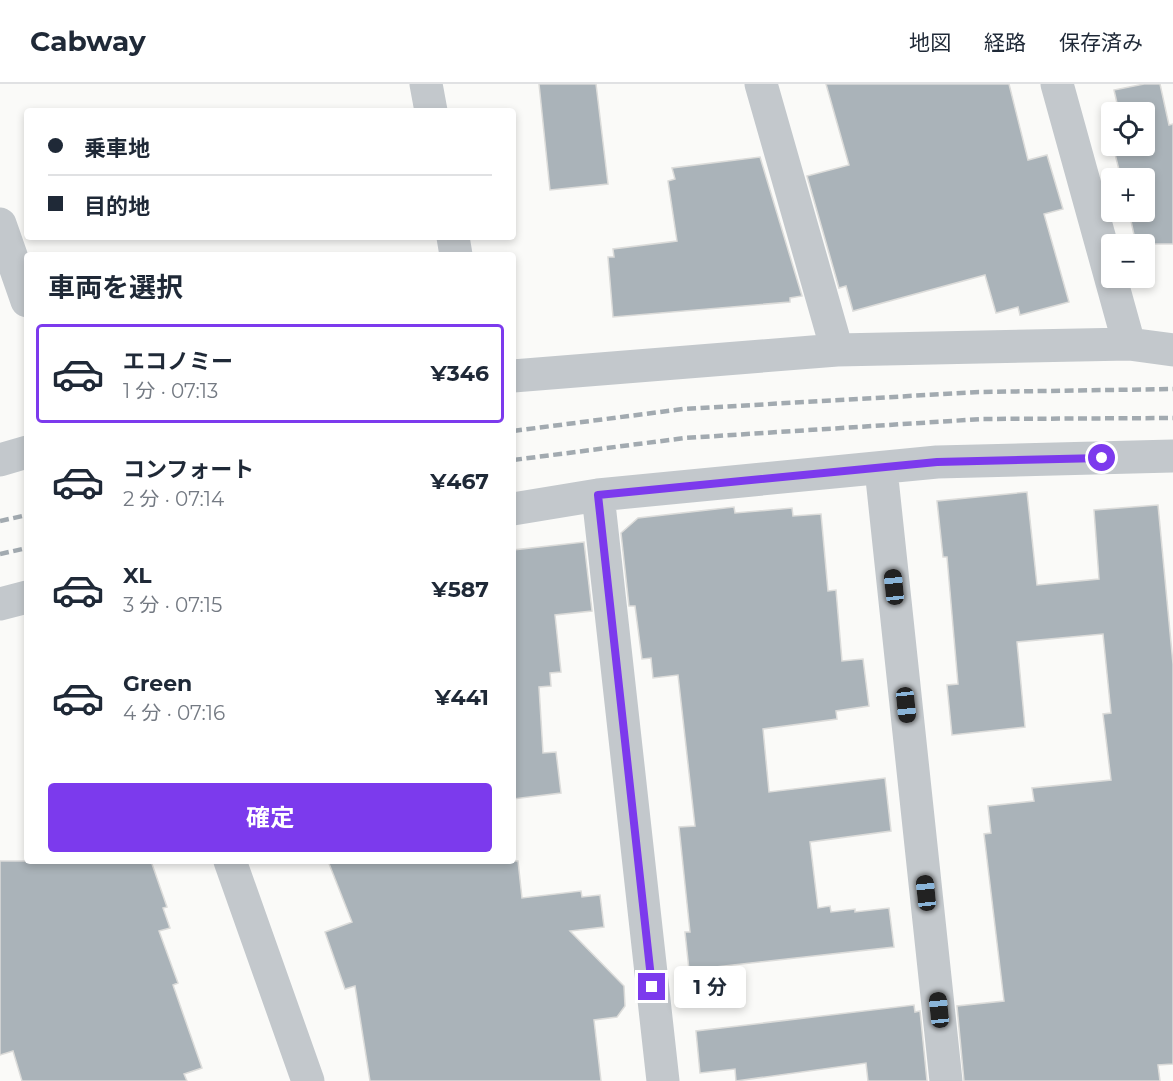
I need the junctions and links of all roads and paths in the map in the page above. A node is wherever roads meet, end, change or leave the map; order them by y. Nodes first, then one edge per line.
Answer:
1 (426, 84) edge
2 (761, 84) edge
3 (1057, 84) edge
4 (430, 108) edge
5 (0, 224) edge
6 (24, 292) edge
7 (1129, 344) junction
8 (837, 350) junction
9 (1173, 350) edge
10 (516, 376) edge
11 (24, 453) edge
12 (1173, 456) edge
13 (0, 460) edge
14 (881, 469) junction
15 (598, 495) junction
16 (516, 509) edge
17 (24, 598) edge
18 (0, 604) edge
19 (231, 864) edge
20 (309, 1081) edge
21 (663, 1081) edge
22 (946, 1081) edge

1 - 4 street
2 - 8 street
3 - 7 street
5 - 6 street
7 - 8 street
7 - 9 street
8 - 10 street
11 - 13 street
12 - 14 street
14 - 15 street
14 - 22 street
15 - 16 street
15 - 21 street
17 - 18 street
19 - 20 street

